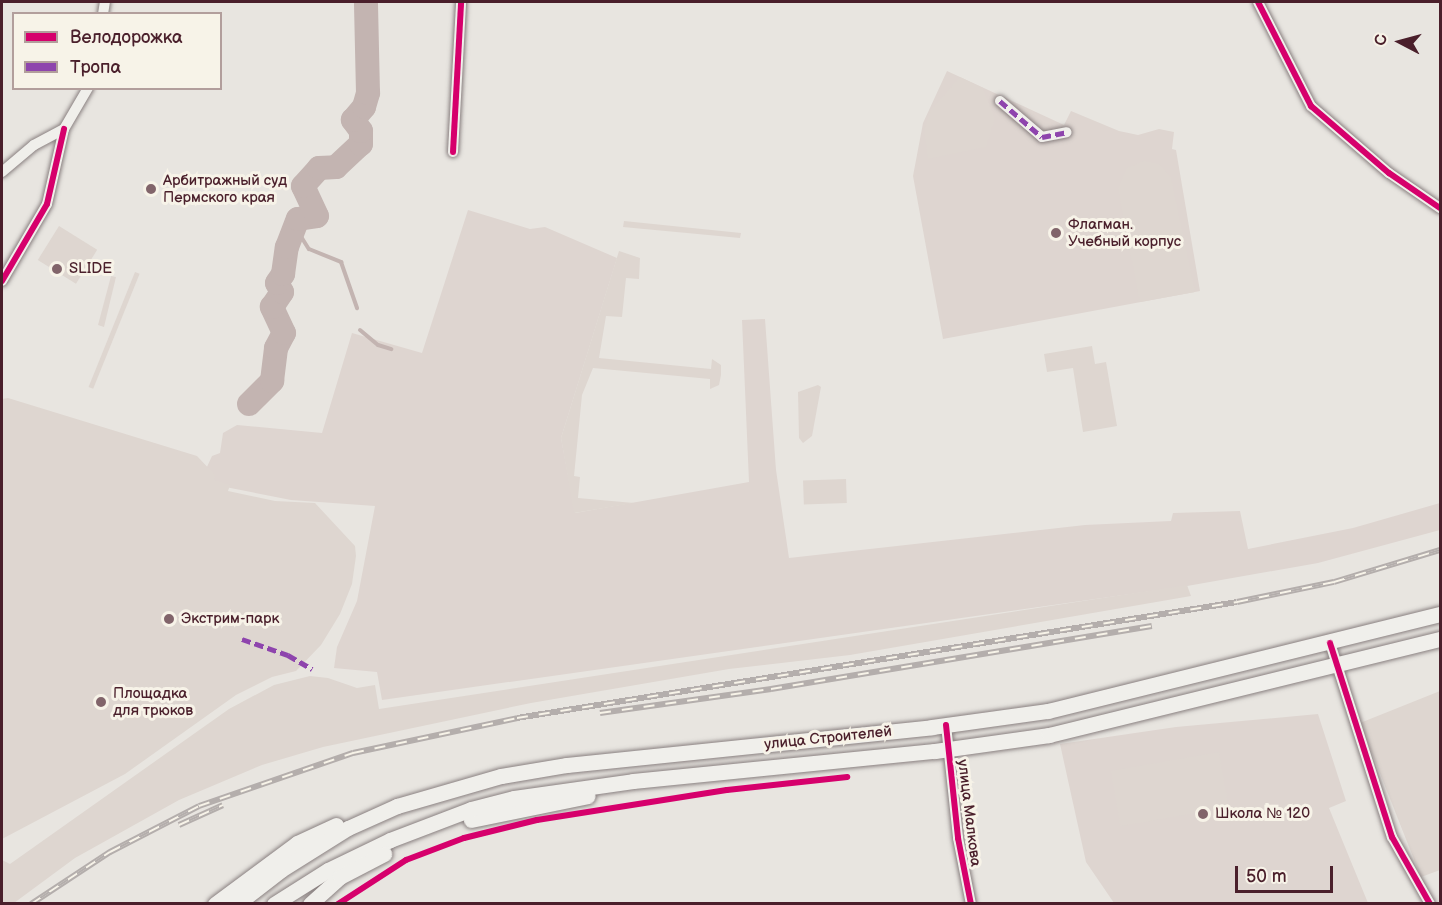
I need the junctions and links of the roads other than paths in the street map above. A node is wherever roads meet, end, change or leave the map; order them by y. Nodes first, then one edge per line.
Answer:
1 (461, 2) edge
2 (1258, 2) edge
3 (86, 90) edge
4 (1000, 101) dead end
5 (64, 129) junction
6 (1067, 132) dead end
7 (453, 152) dead end
8 (2, 172) edge
9 (1440, 208) edge
10 (2, 281) edge
11 (1440, 614) edge
12 (1440, 639) edge
13 (1330, 643) junction
14 (1337, 666) junction
15 (946, 725) junction
16 (950, 749) junction
17 (633, 781) junction
18 (459, 786) junction
19 (215, 903) edge
20 (237, 903) edge
21 (274, 903) edge
22 (310, 903) edge
23 (971, 903) edge
24 (1430, 903) edge

1 - 7 street
2 - 9 street
3 - 5 street
4 - 6 street
5 - 8 street
5 - 10 street
11 - 13 main road, улица Строителей
12 - 14 main road, улица Строителей
13 - 14 street
13 - 15 main road, улица Строителей
14 - 16 main road, улица Строителей
14 - 24 street
15 - 16 street, улица Малкова
15 - 18 main road, улица Строителей
16 - 17 main road, улица Строителей
16 - 23 street, улица Малкова
17 - 21 main road, улица Строителей
17 - 22 main road
18 - 19 main road
18 - 20 main road, улица Строителей

